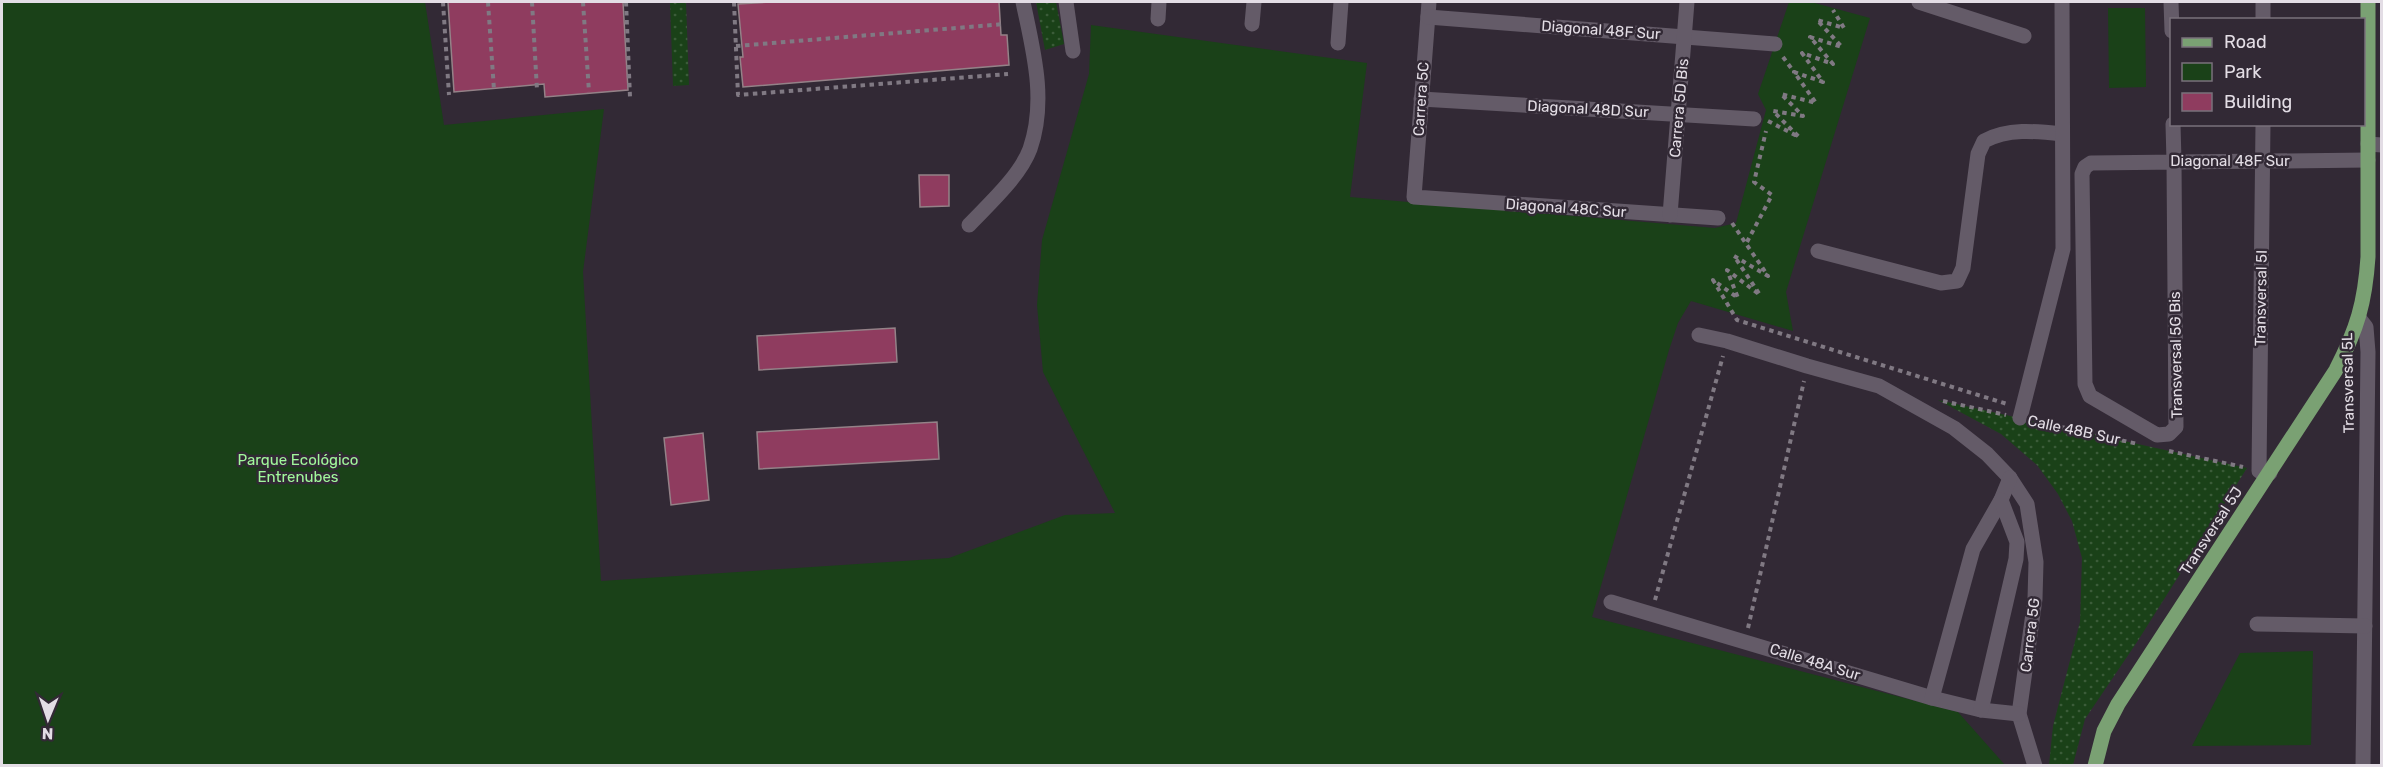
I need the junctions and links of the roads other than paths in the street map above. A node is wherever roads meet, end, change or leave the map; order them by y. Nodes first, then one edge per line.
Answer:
1 (1023, 2) edge
2 (1066, 2) edge
3 (1159, 2) edge
4 (1254, 2) edge
5 (1341, 2) edge
6 (1687, 2) edge
7 (1919, 2) edge
8 (2062, 2) edge
9 (2171, 2) edge
10 (2263, 2) edge
11 (2368, 2) edge
12 (1428, 9) edge
13 (2172, 18) edge
14 (2263, 18) edge
15 (1158, 19) dead end
16 (1252, 24) dead end
17 (2024, 36) dead end
18 (1684, 37) junction
19 (1338, 43) dead end
20 (1775, 44) dead end
21 (1073, 51) dead end
22 (1421, 99) junction
23 (1678, 114) junction
24 (1754, 119) dead end
25 (2173, 126) edge
26 (2264, 126) edge
27 (2062, 134) junction
28 (2373, 150) edge
29 (2264, 160) junction
30 (2174, 161) junction
31 (2091, 163) joint
32 (1414, 197) joint
33 (1670, 215) junction
34 (1718, 218) road end
35 (969, 225) dead end
36 (1818, 251) dead end
37 (2360, 318) junction
38 (1699, 335) dead end
39 (2021, 414) road end
40 (2264, 472) junction
41 (2010, 478) junction
42 (2001, 500) junction
43 (2374, 551) edge
44 (2008, 595) junction
45 (2035, 599) junction
46 (1611, 602) dead end
47 (2257, 624) dead end
48 (2365, 626) junction
49 (1932, 698) junction
50 (1981, 710) junction
51 (2019, 714) junction
52 (2035, 765) edge
53 (2095, 765) edge
54 (2363, 765) edge

1 - 35 street
2 - 21 street
3 - 15 street
4 - 16 street
5 - 19 street
6 - 18 street, Carrera 5D Bis
7 - 17 street
8 - 27 street
9 - 13 street
10 - 14 street
11 - 28 main road, Transversal 5L
12 - 18 street, Diagonal 48F Sur
12 - 22 street, Carrera 5C
18 - 20 street, Diagonal 48F Sur
18 - 23 street, Carrera 5D Bis
22 - 23 street, Diagonal 48D Sur
22 - 32 street, Carrera 5C
23 - 24 street, Diagonal 48D Sur
23 - 33 street, Carrera 5D Bis
25 - 30 street, Transversal 5G Bis
26 - 29 street, Transversal 5I
27 - 36 street
27 - 39 street
28 - 29 street, Diagonal 48F Sur
28 - 37 main road, Transversal 5L
29 - 30 street, Diagonal 48F Sur
29 - 40 street, Transversal 5I
30 - 31 street, Diagonal 48F Sur
30 - 31 street, Transversal 5G Bis
32 - 33 street, Diagonal 48C Sur
33 - 34 street, Diagonal 48C Sur
37 - 40 main road, Transversal 5J
37 - 43 street, Transversal 5L
38 - 41 street
40 - 53 main road, Transversal 5J
41 - 42 street
41 - 45 street, Carrera 5G
42 - 44 street
42 - 49 street
43 - 48 street, Transversal 5L
44 - 45 street
44 - 50 street
45 - 51 street, Carrera 5G
46 - 49 street, Calle 48A Sur
47 - 48 street
48 - 54 street, Transversal 5L
49 - 50 street, Calle 48A Sur
50 - 51 street, Calle 48A Sur
51 - 52 street, Carrera 5G

